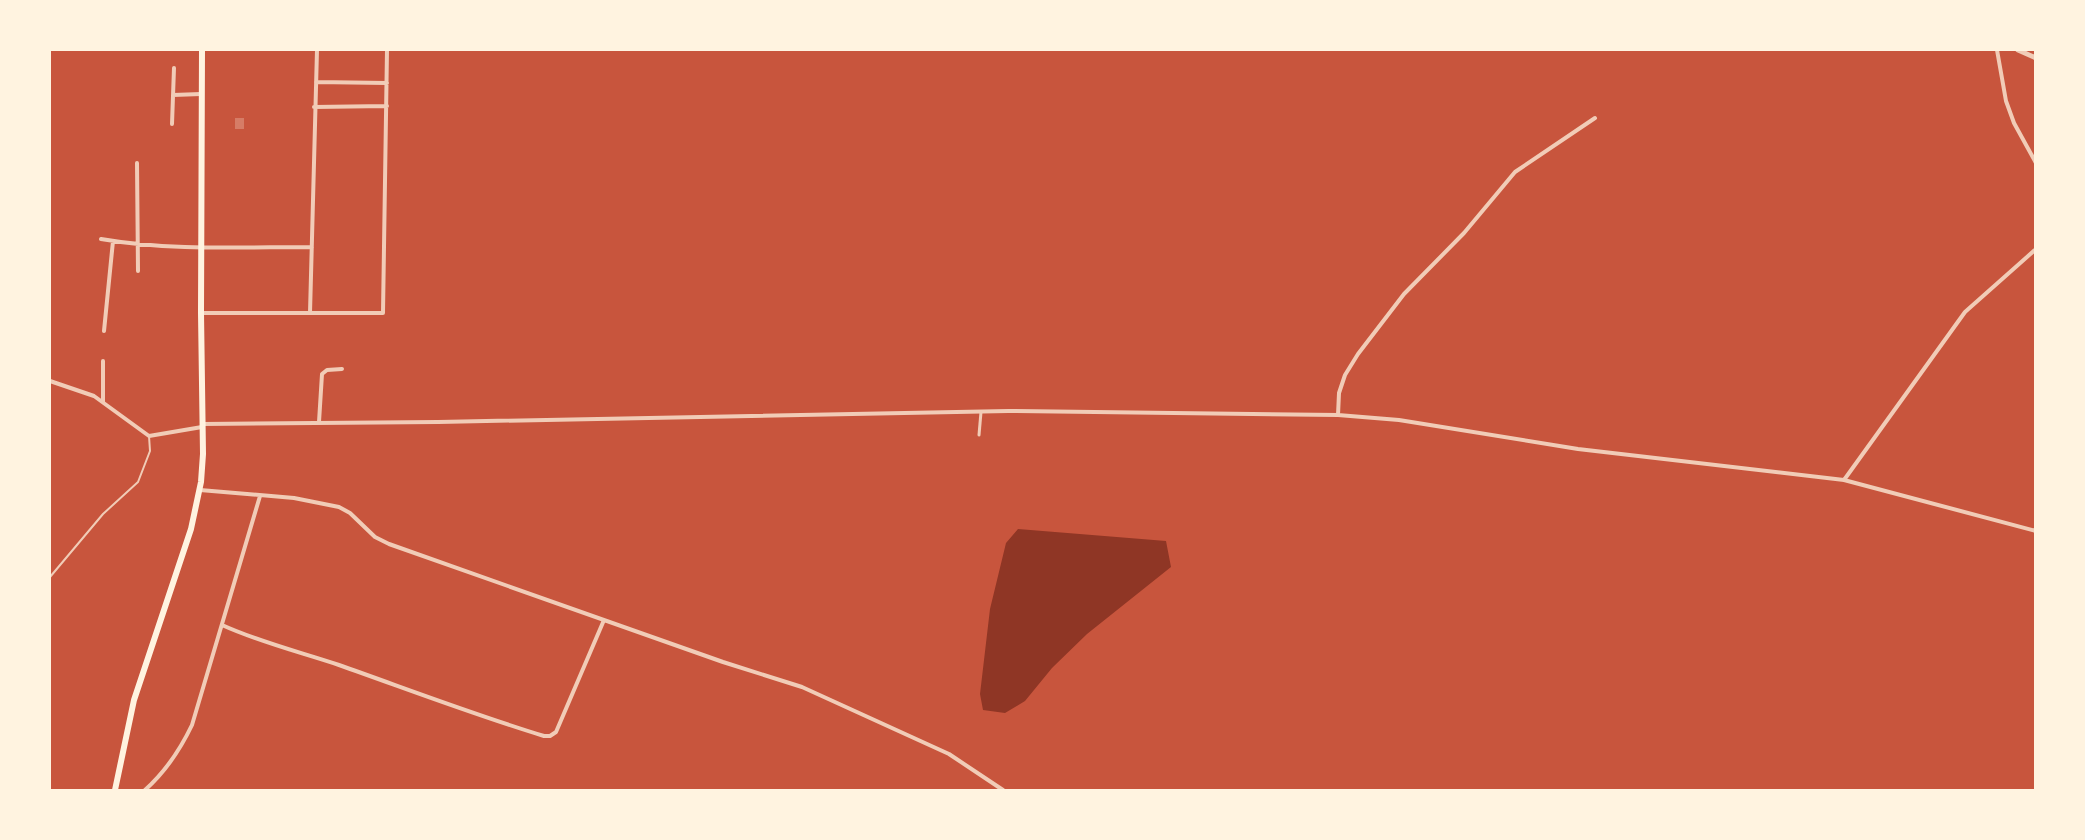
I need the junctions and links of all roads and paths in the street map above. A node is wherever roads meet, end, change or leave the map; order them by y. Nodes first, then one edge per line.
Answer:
1 (202, 50) edge
2 (317, 50) edge
3 (387, 50) edge
4 (1997, 50) edge
5 (2018, 50) edge
6 (2036, 58) edge
7 (174, 68) dead end
8 (316, 82) junction
9 (387, 83) junction
10 (202, 94) junction
11 (173, 95) junction
12 (314, 106) junction
13 (387, 106) junction
14 (1596, 118) dead end
15 (172, 124) dead end
16 (137, 163) dead end
17 (2036, 163) edge
18 (101, 239) dead end
19 (113, 241) junction
20 (138, 244) junction
21 (202, 247) junction
22 (312, 247) junction
23 (2036, 249) edge
24 (138, 271) dead end
25 (201, 313) junction
26 (310, 313) junction
27 (105, 331) dead end
28 (103, 361) dead end
29 (342, 369) dead end
30 (50, 381) edge
31 (103, 402) junction
32 (981, 412) junction
33 (1338, 415) junction
34 (319, 422) junction
35 (202, 426) junction
36 (979, 435) dead end
37 (149, 436) junction
38 (1844, 480) junction
39 (200, 490) junction
40 (260, 496) junction
41 (2036, 531) edge
42 (50, 577) edge
43 (604, 620) junction
44 (222, 625) junction
45 (115, 790) edge
46 (145, 790) edge
47 (1003, 790) edge

1 - 10 main road
2 - 8 street
3 - 9 street
4 - 17 street
5 - 6 street
7 - 11 street
8 - 9 street
8 - 12 street
9 - 13 street
10 - 11 street
10 - 21 main road
11 - 15 street
12 - 13 street
12 - 22 street
13 - 26 street
14 - 33 street
16 - 20 street
18 - 19 street
19 - 20 street
19 - 27 street
20 - 21 street
20 - 24 street
21 - 22 street
21 - 25 main road
22 - 26 street
23 - 38 street
25 - 26 street
25 - 35 main road
28 - 31 street
29 - 34 street
30 - 31 street
31 - 37 street
32 - 33 street
32 - 34 street
32 - 36 street
33 - 38 street
34 - 35 street
35 - 37 street
35 - 39 main road
37 - 42 lane
38 - 41 street
39 - 40 street
39 - 45 main road
40 - 43 street
40 - 44 street
43 - 44 street
43 - 47 street
44 - 46 street

